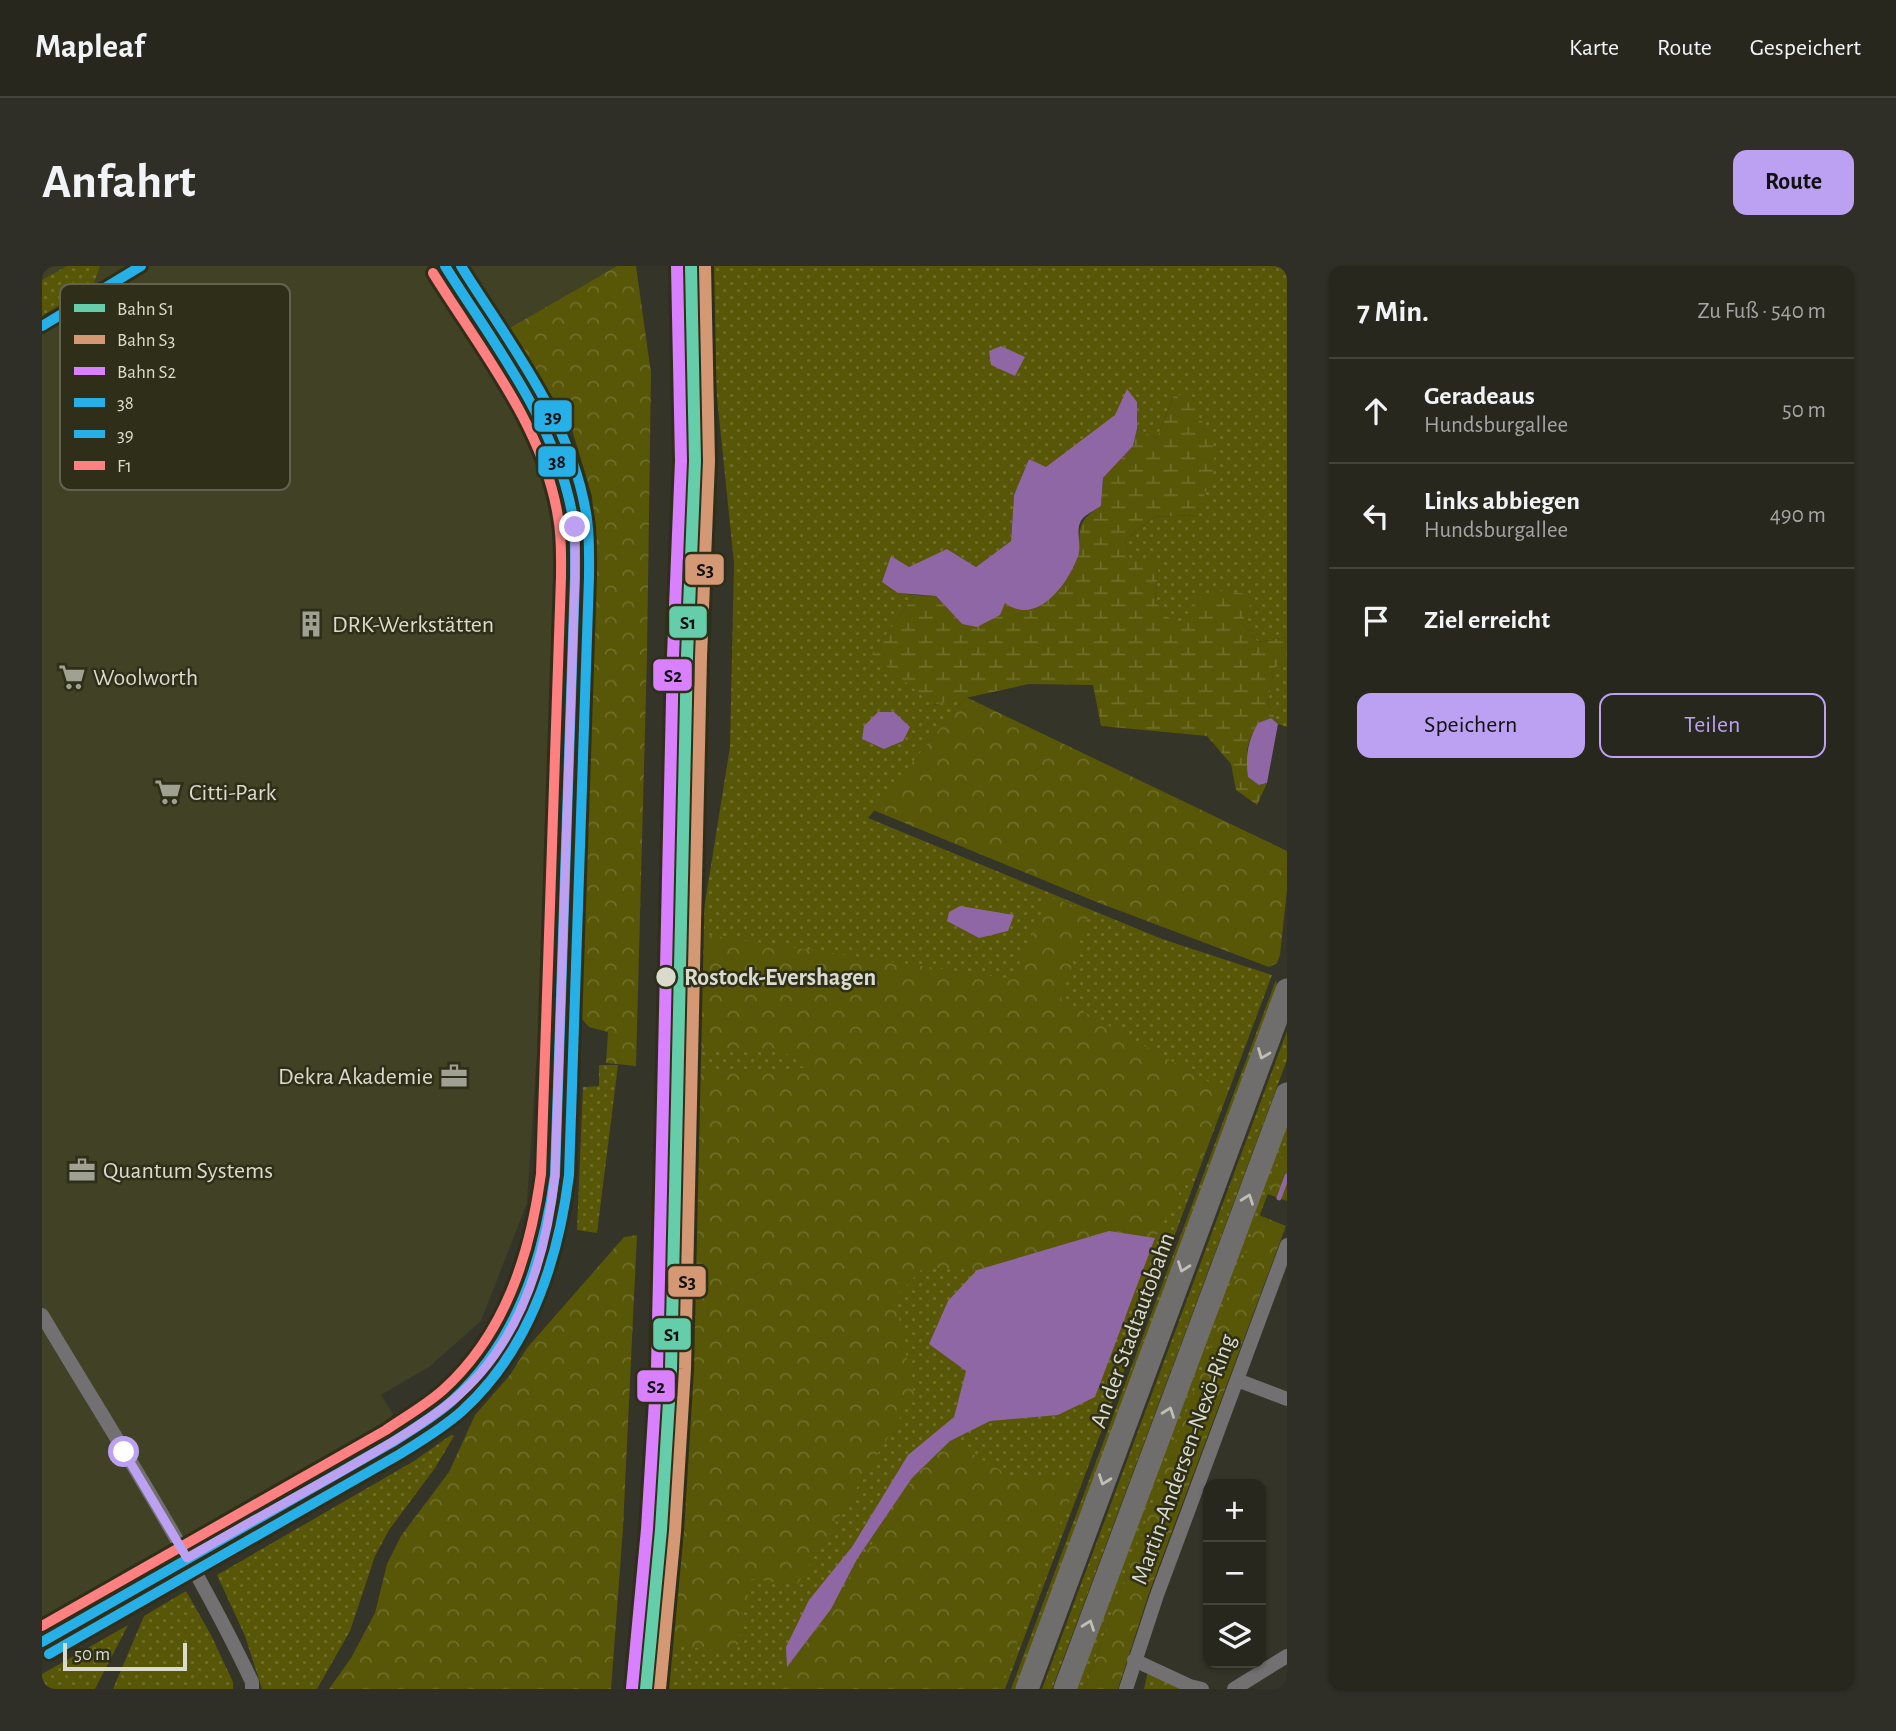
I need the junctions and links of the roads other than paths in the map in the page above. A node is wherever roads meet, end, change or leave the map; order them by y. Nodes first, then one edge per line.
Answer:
1 (141, 266) edge
2 (445, 266) edge
3 (111, 284) edge
4 (60, 315) edge
5 (42, 326) edge
6 (1287, 990) edge
7 (1287, 1094) edge
8 (1287, 1245) edge
9 (42, 1315) edge
10 (1237, 1380) junction
11 (1287, 1399) edge
12 (187, 1558) junction
13 (42, 1642) edge
14 (1287, 1656) edge
15 (1134, 1660) junction
16 (252, 1689) edge
17 (1027, 1689) edge
18 (1065, 1689) edge
19 (1126, 1689) edge
20 (1202, 1689) edge
21 (1234, 1689) edge

1 - 3 street
2 - 12 street
4 - 5 street
6 -> 17 highway, An der Stadtautobahn
18 -> 7 highway
8 - 10 street, Martin-Andersen-Nexö-Ring
9 - 12 street
10 - 11 street
10 - 15 street, Martin-Andersen-Nexö-Ring
12 - 13 street
12 - 16 street
14 - 21 street
15 - 19 street, Martin-Andersen-Nexö-Ring
15 - 20 street

